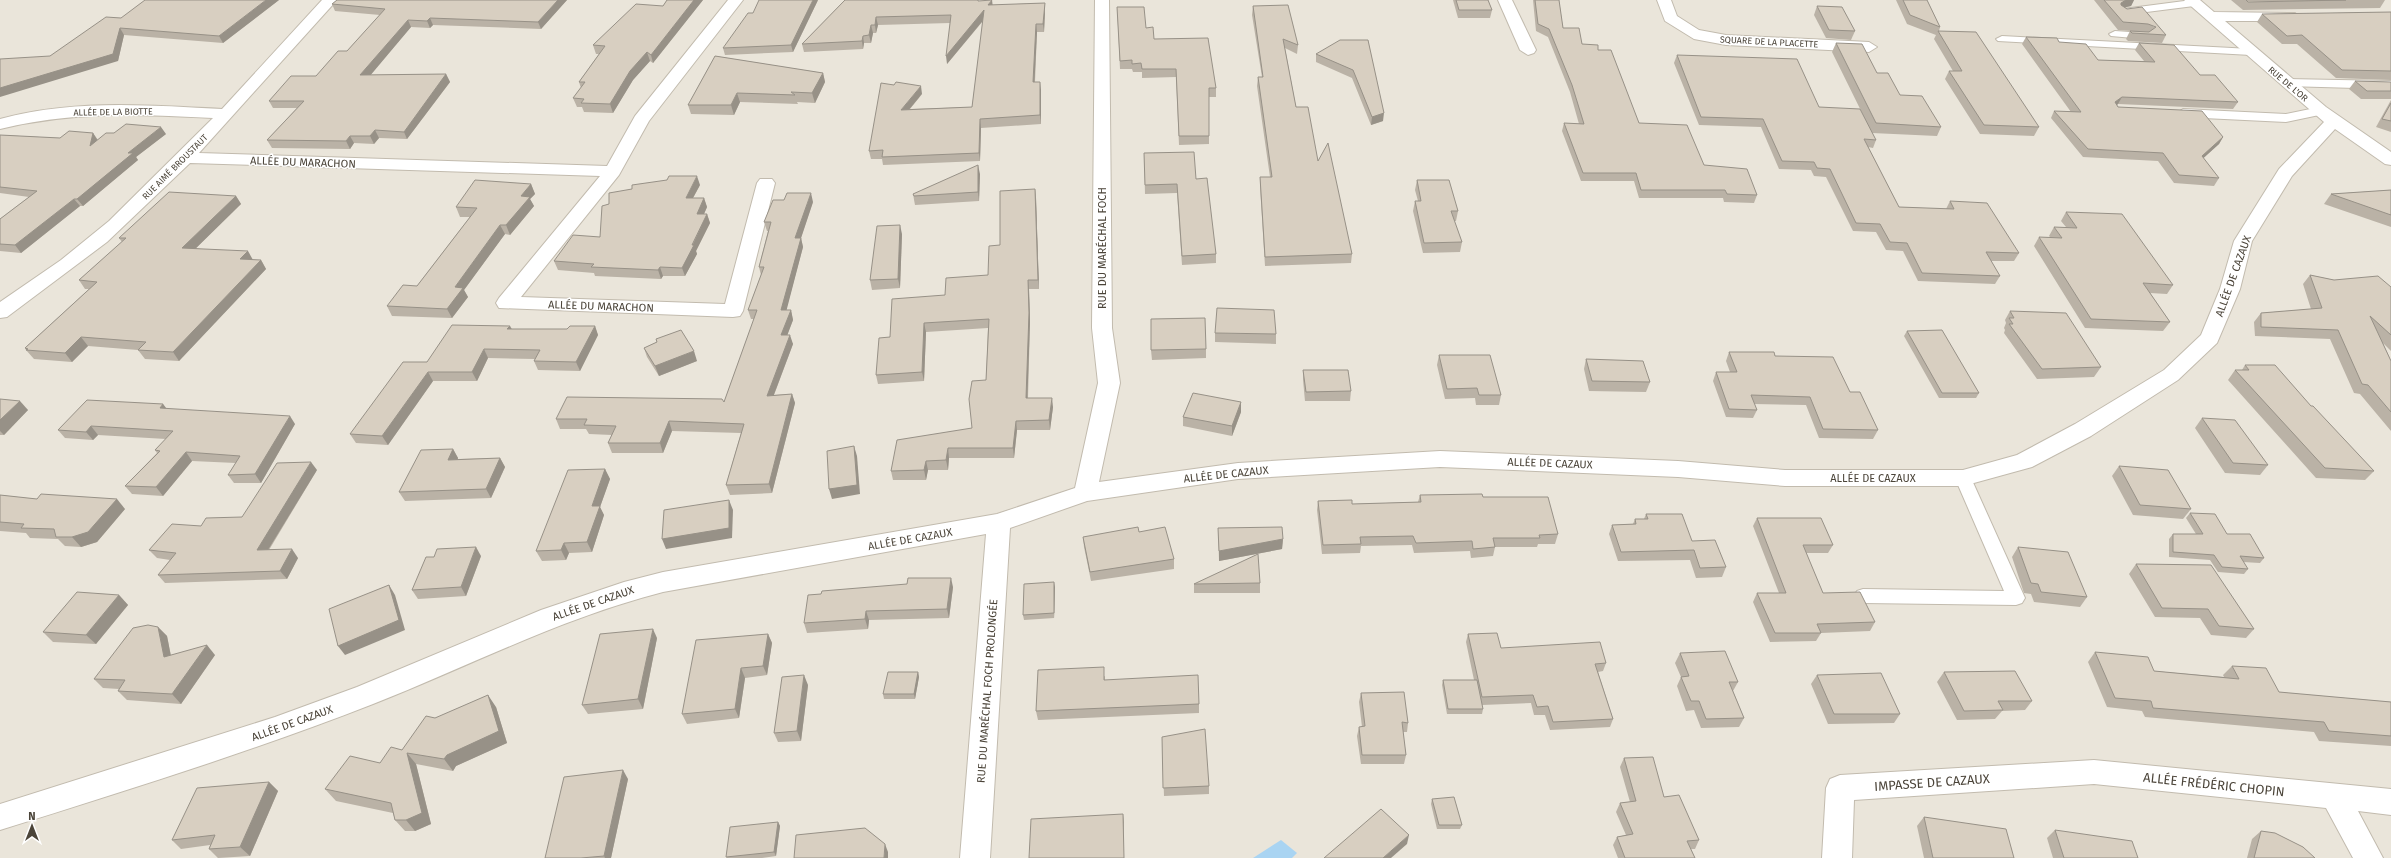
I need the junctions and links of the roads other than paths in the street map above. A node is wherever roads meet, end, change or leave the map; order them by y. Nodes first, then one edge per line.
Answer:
1 (330, 0) edge
2 (736, 0) edge
3 (1102, 0) edge
4 (1505, 0) edge
5 (1664, 0) edge
6 (2192, 2) edge
7 (2123, 12) edge
8 (2307, 16) edge
9 (2211, 17) junction
10 (2115, 34) dead end
11 (2002, 39) dead end
12 (1869, 47) dead end
13 (2248, 49) junction
14 (1528, 50) dead end
15 (2287, 83) junction
16 (2391, 84) edge
17 (2252, 110) dead end
18 (2171, 113) edge
19 (2323, 113) junction
20 (226, 114) junction
21 (0, 124) edge
22 (185, 158) junction
23 (2389, 158) edge
24 (613, 171) junction
25 (766, 184) dead end
26 (0, 312) edge
27 (1964, 478) junction
28 (1085, 493) junction
29 (999, 524) junction
30 (1864, 596) edge
31 (2094, 772) joint
32 (2334, 796) junction
33 (2391, 802) edge
34 (0, 817) edge
35 (975, 858) edge
36 (1837, 858) edge
37 (2368, 858) edge

1 - 20 street, RUE AIMÉ BROUSTAUT
2 - 24 street, ALLÉE DU MARACHON
3 - 28 street, RUE DU MARÉCHAL FOCH
4 - 14 street
5 - 12 street, SQUARE DE LA PLACETTE
6 - 7 lane
6 - 9 street, RUE DE L'OR
8 - 9 street
9 - 13 street, RUE DE L'OR
10 - 13 lane
11 - 13 lane
13 - 15 street, RUE DE L'OR
15 - 16 lane
15 - 19 street, RUE DE L'OR
17 - 19 lane
18 - 19 lane
19 - 23 street, RUE DE L'OR
19 - 27 street, ALLÉE DE CAZAUX
20 - 21 street, ALLÉE DE LA BIOTTE
20 - 22 street, RUE AIMÉ BROUSTAUT
22 - 24 street, ALLÉE DU MARACHON
22 - 26 street, RUE AIMÉ BROUSTAUT
24 - 25 street, ALLÉE DU MARACHON
27 - 28 street, ALLÉE DE CAZAUX
27 - 30 lane
28 - 29 street, ALLÉE DE CAZAUX
29 - 34 street, ALLÉE DE CAZAUX
29 - 35 street, RUE DU MARÉCHAL FOCH PROLONGÉE
31 - 32 street, ALLÉE FRÉDÉRIC CHOPIN
31 - 36 street, IMPASSE DE CAZAUX
32 - 33 street, ALLÉE FRÉDÉRIC CHOPIN
32 - 37 street

